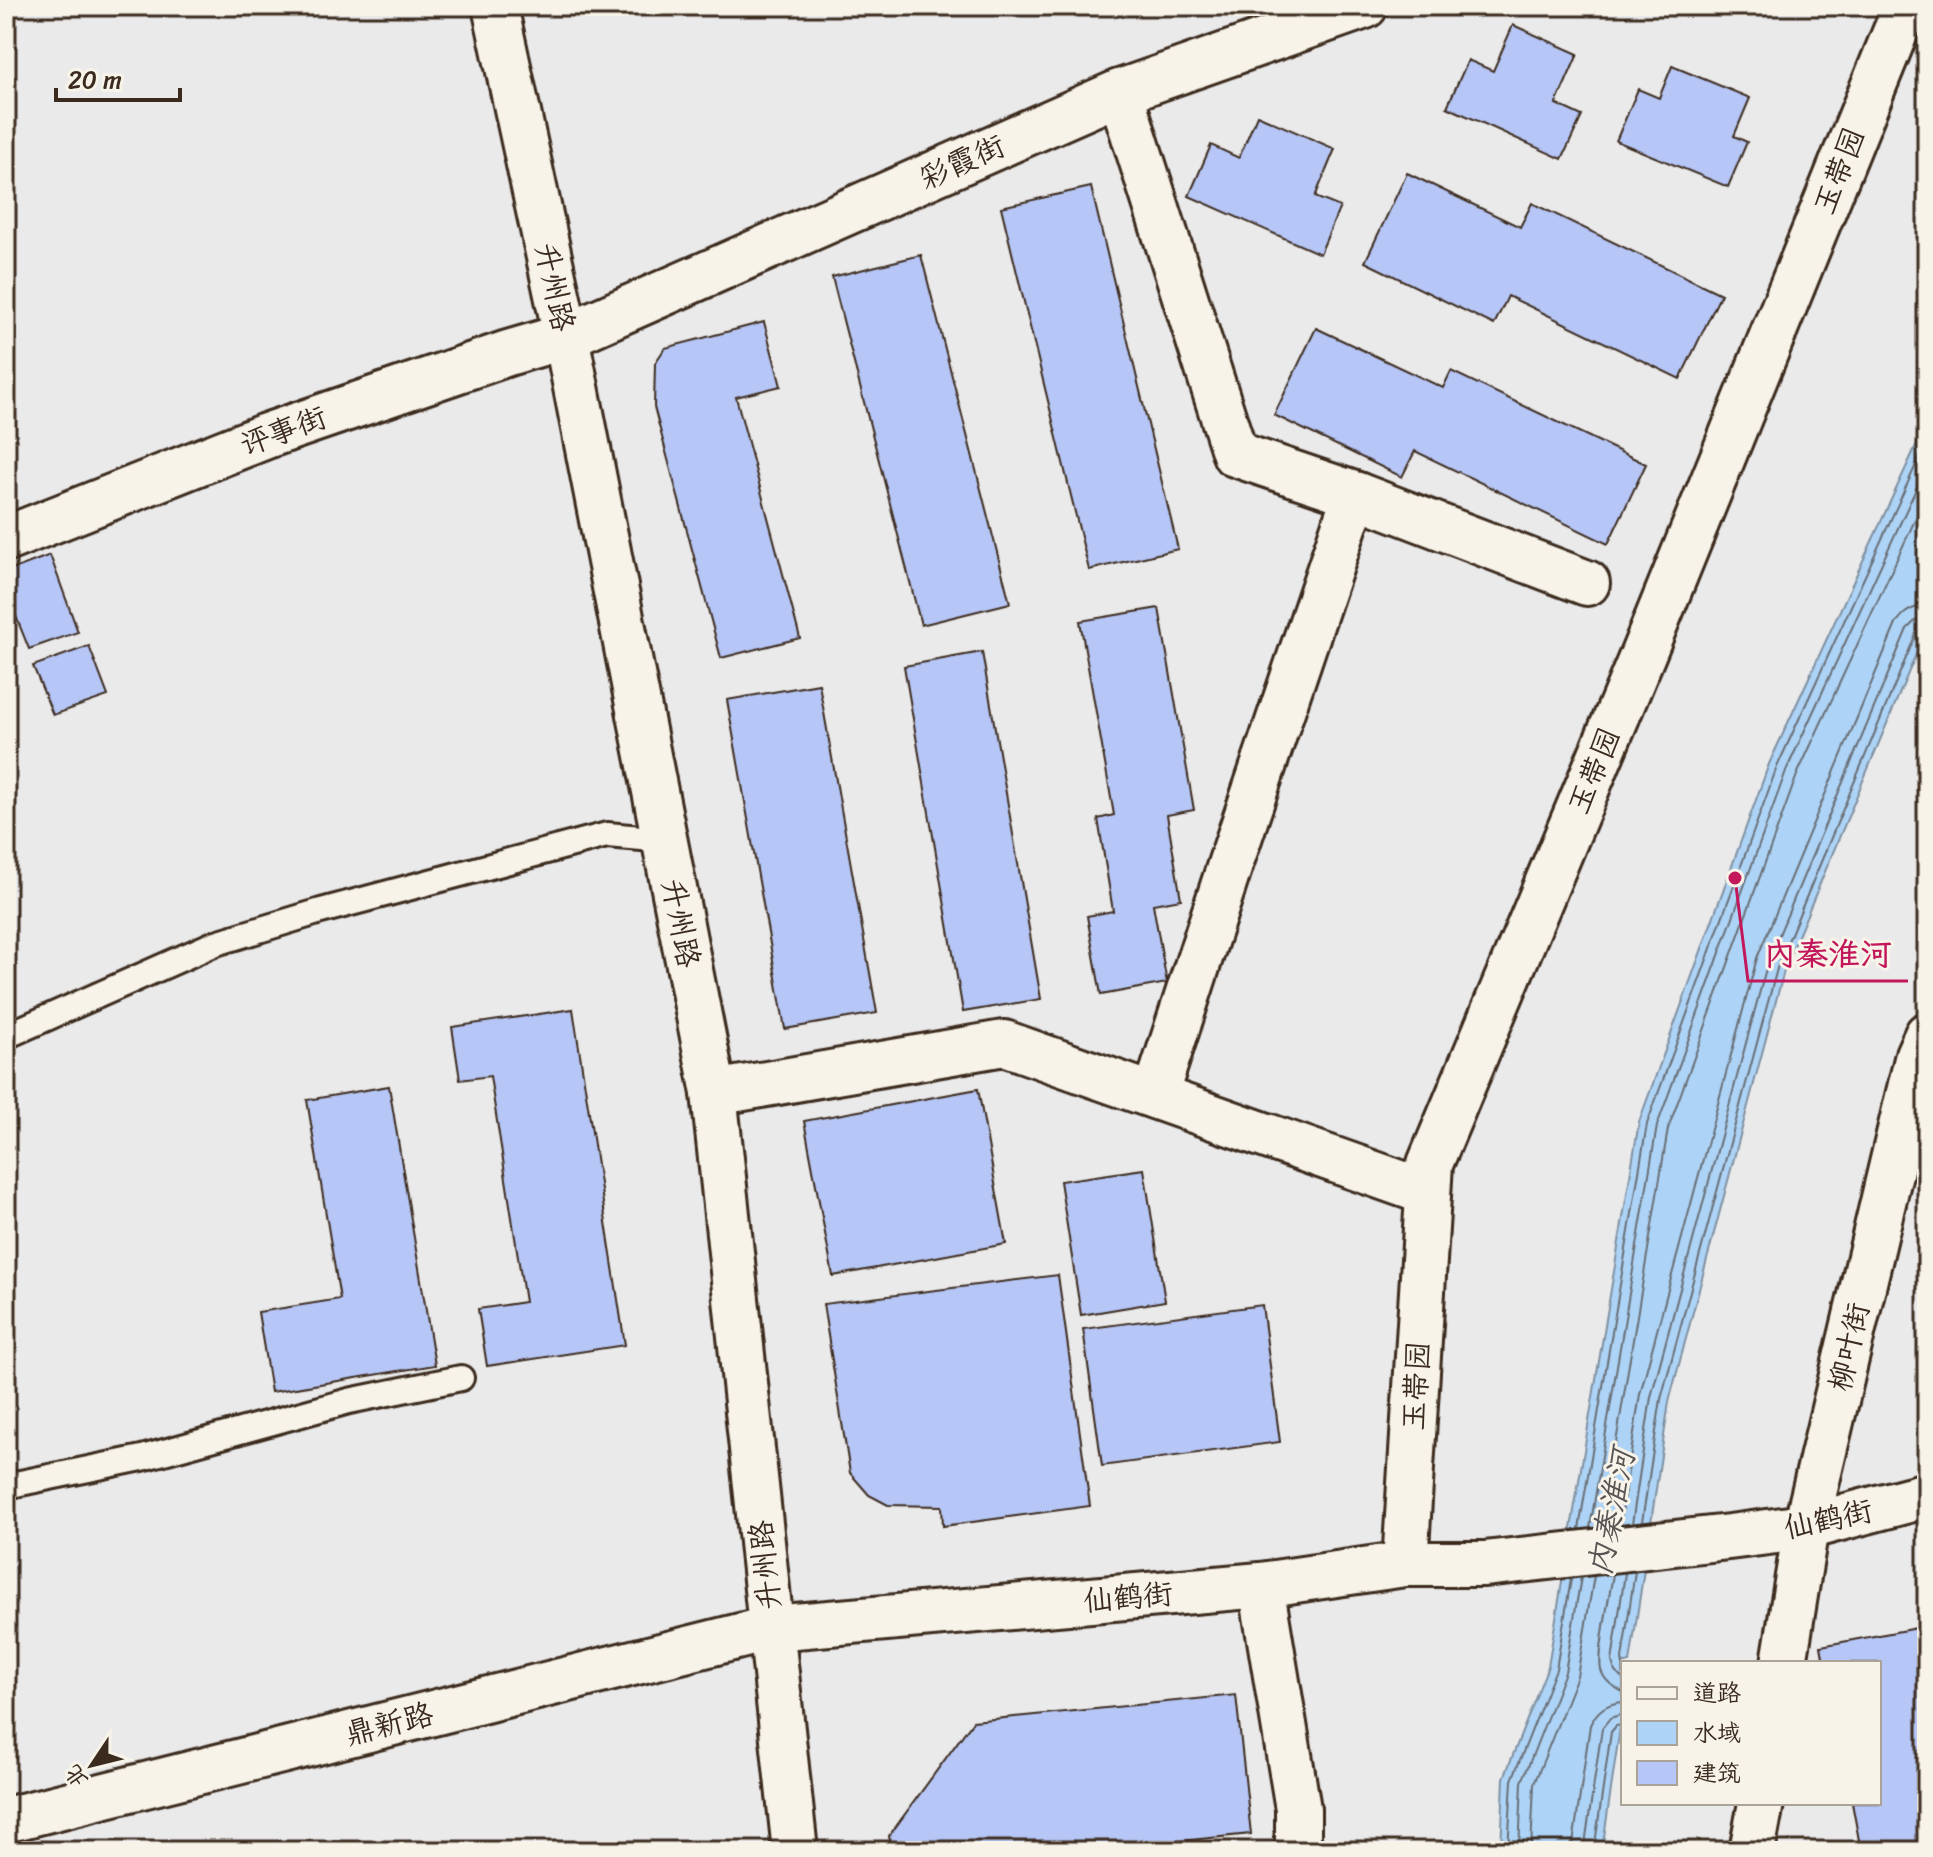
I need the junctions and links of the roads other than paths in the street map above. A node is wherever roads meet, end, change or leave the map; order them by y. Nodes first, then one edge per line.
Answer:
1 (495, 6) edge
2 (1365, 6) edge
3 (1907, 6) edge
4 (1927, 19) edge
5 (1120, 92) junction
6 (566, 336) junction
7 (1357, 495) junction
8 (6, 539) edge
9 (1587, 583) dead end
10 (665, 840) junction
11 (1927, 1035) edge
12 (6, 1036) edge
13 (714, 1093) junction
14 (1155, 1096) junction
15 (1428, 1193) junction
16 (461, 1378) dead end
17 (6, 1486) edge
18 (1927, 1495) edge
19 (1806, 1527) junction
20 (1405, 1564) junction
21 (1261, 1585) junction
22 (772, 1628) junction
23 (1784, 1661) edge
24 (1761, 1805) edge
25 (6, 1820) edge
26 (795, 1851) edge
27 (1298, 1851) edge
28 (1752, 1851) edge

1 - 6 street, 升州路
2 - 5 street, 彩霞街
3 - 4 street
3 - 15 street, 玉带园
5 - 6 street, 彩霞街
5 - 7 street
6 - 8 street, 评事街
6 - 10 street, 升州路
7 - 9 street
7 - 14 street
10 - 12 lane
10 - 13 street, 升州路
11 - 19 street, 柳叶街
13 - 14 street
13 - 22 street, 升州路
14 - 15 street
15 - 20 street, 玉带园
16 - 17 lane
18 - 19 street, 仙鹤街
19 - 20 street, 仙鹤街
19 - 23 street, 柳叶街
20 - 21 street, 仙鹤街
21 - 22 street, 仙鹤街
21 - 27 street
22 - 25 street, 鼎新路
22 - 26 street, 升州路
24 - 28 street

